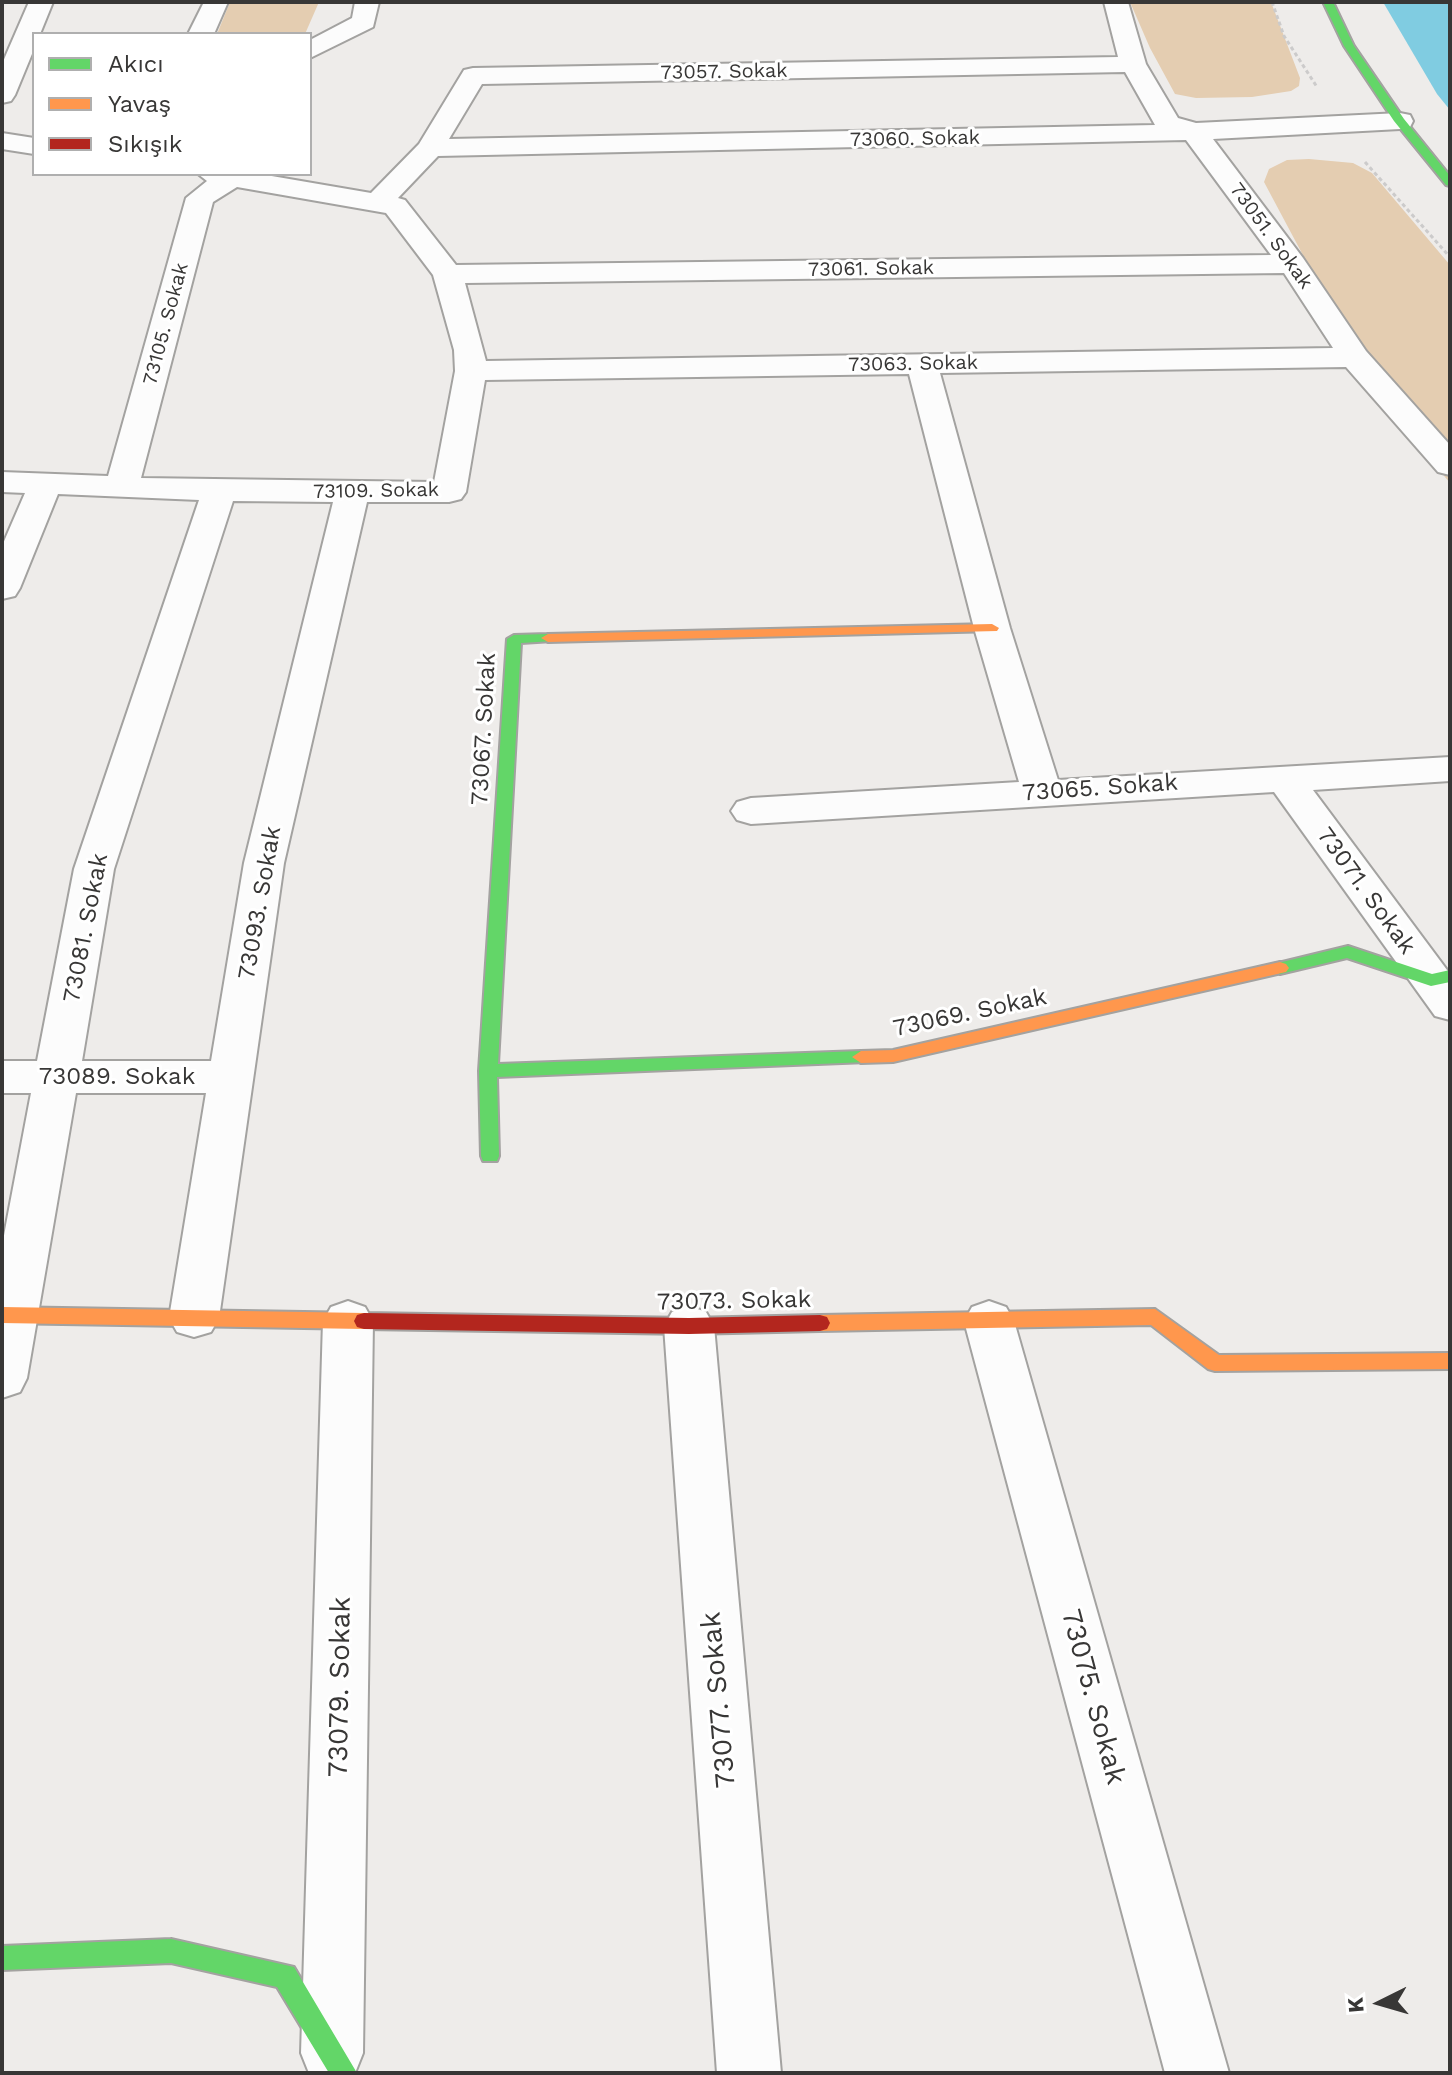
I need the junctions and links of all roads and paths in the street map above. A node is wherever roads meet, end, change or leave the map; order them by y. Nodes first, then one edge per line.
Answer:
1 (41, 2) edge
2 (216, 2) edge
3 (367, 2) edge
4 (1116, 2) edge
5 (1328, 2) edge
6 (202, 32) edge
7 (312, 49) edge
8 (1133, 64) junction
9 (2, 95) edge
10 (1400, 121) junction
11 (1193, 131) junction
12 (430, 148) junction
13 (226, 176) edge
14 (233, 176) edge
15 (1450, 183) edge
16 (379, 202) junction
17 (1293, 264) junction
18 (448, 274) junction
19 (1355, 357) junction
20 (922, 364) junction
21 (471, 371) junction
22 (1450, 465) edge
23 (2, 482) edge
24 (46, 483) junction
25 (122, 486) junction
26 (219, 491) junction
27 (352, 492) junction
28 (2, 588) edge
29 (992, 628) junction
30 (1450, 769) edge
31 (1283, 777) junction
32 (1042, 792) junction
33 (751, 811) dead end
34 (1444, 987) edge
35 (488, 1071) junction
36 (2, 1077) edge
37 (57, 1077) junction
38 (231, 1077) junction
39 (490, 1156) dead end
40 (8, 1315) edge
41 (194, 1318) junction
42 (348, 1321) junction
43 (989, 1321) junction
44 (689, 1326) junction
45 (1450, 1361) edge
46 (2, 1378) edge
47 (2, 1958) edge
48 (338, 2063) edge
49 (749, 2073) edge
50 (1197, 2073) edge

1 - 9 street
2 - 6 street
3 - 7 street
4 - 8 street, 73051. Sokak
5 - 10 street
8 - 11 street, 73051. Sokak
8 - 12 street, 73057. Sokak
10 - 11 street, 73060. Sokak
10 - 15 street
11 - 12 street, 73060. Sokak
11 - 17 street, 73051. Sokak
12 - 16 street, 73057. Sokak
13 - 25 street, 73105. Sokak
14 - 16 street, 73109. Sokak
16 - 18 street, 73109. Sokak
17 - 18 street, 73061. Sokak
17 - 19 street, 73051. Sokak
18 - 21 street, 73109. Sokak
19 - 20 street, 73063. Sokak
19 - 22 street, 73051. Sokak
20 - 21 street, 73063. Sokak
20 - 29 street
21 - 27 street, 73109. Sokak
23 - 24 street, 73109. Sokak
24 - 25 street, 73109. Sokak
24 - 28 street
25 - 26 street, 73109. Sokak
26 - 27 street, 73109. Sokak
26 - 37 street, 73081. Sokak
27 - 38 street, 73093. Sokak
29 - 32 street
29 - 35 street, 73067. Sokak
30 - 31 street, 73065. Sokak
31 - 32 street, 73065. Sokak
31 - 34 street, 73071. Sokak
32 - 33 street, 73065. Sokak
34 - 35 street, 73069. Sokak
35 - 39 street, 73067. Sokak
36 - 37 street, 73089. Sokak
37 - 38 street, 73089. Sokak
37 - 40 street, 73081. Sokak
38 - 41 street, 73093. Sokak
40 - 41 street, 73073. Sokak
40 - 46 street, 73081. Sokak
41 - 42 street, 73073. Sokak
42 - 44 street, 73073. Sokak
42 - 48 street, 73079. Sokak
43 - 44 street, 73073. Sokak
43 - 45 street, 73073. Sokak
43 - 50 street, 73075. Sokak
44 - 49 street, 73077. Sokak
47 - 48 street

